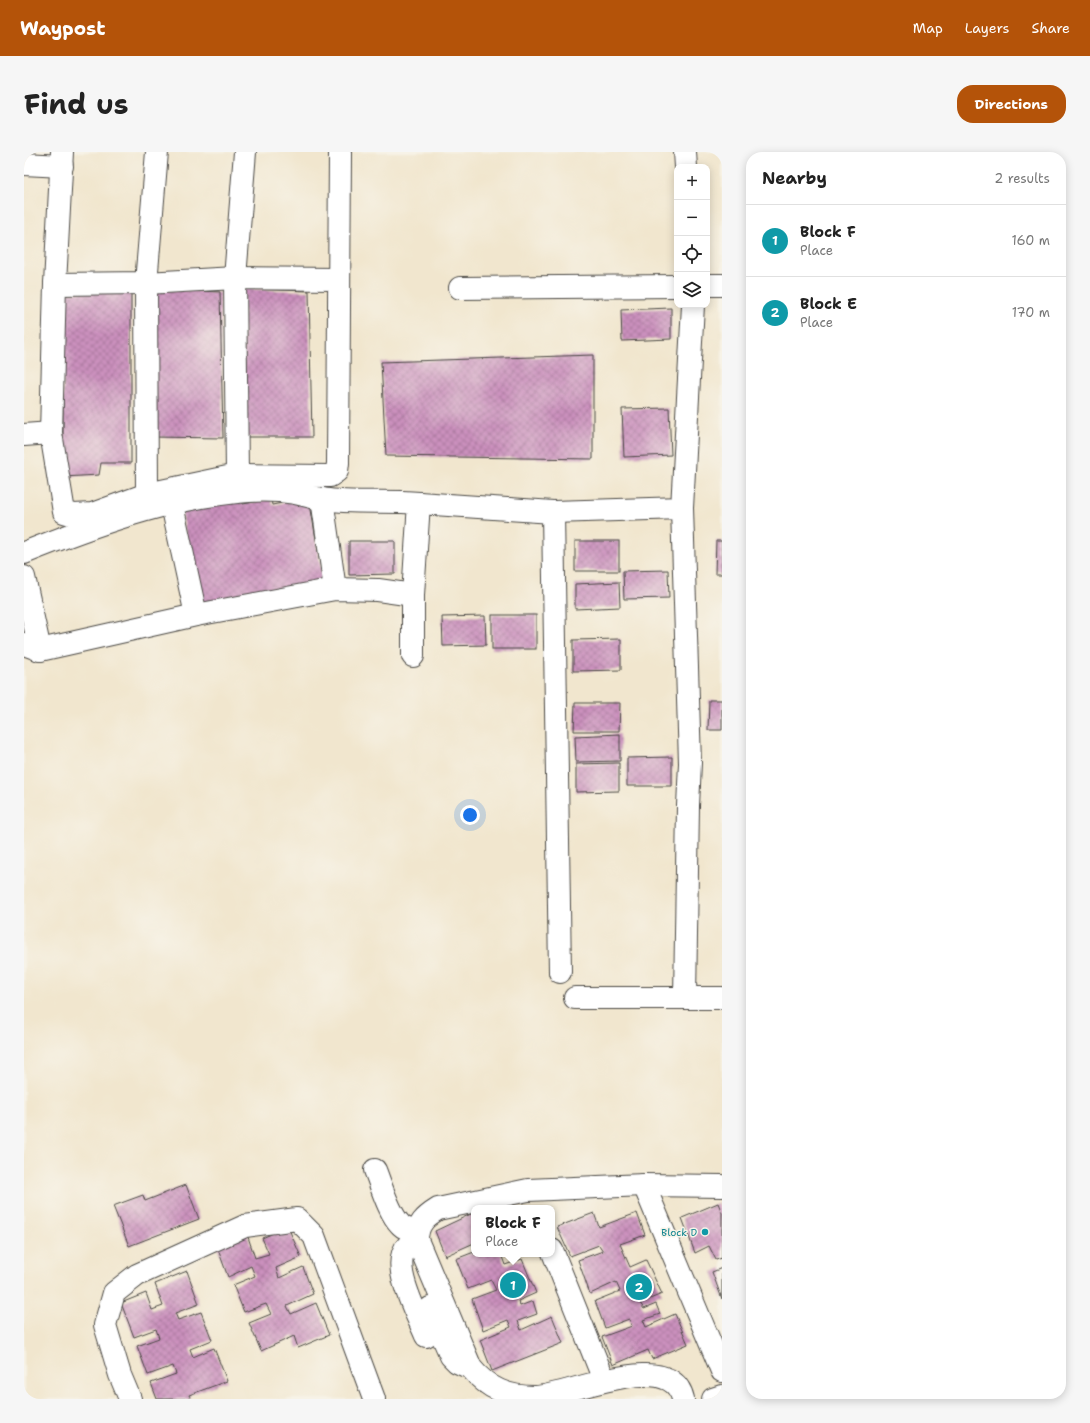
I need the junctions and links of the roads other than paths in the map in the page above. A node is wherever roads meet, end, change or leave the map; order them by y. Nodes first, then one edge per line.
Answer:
1 (157, 152) edge
2 (245, 152) edge
3 (340, 152) edge
4 (685, 152) edge
5 (62, 159) edge
6 (24, 164) edge
7 (686, 164) edge
8 (235, 278) junction
9 (339, 279) junction
10 (146, 283) junction
11 (54, 284) junction
12 (710, 285) edge
13 (722, 285) edge
14 (674, 286) edge
15 (460, 288) dead end
16 (693, 308) edge
17 (51, 433) junction
18 (24, 435) edge
19 (237, 475) junction
20 (147, 494) junction
21 (322, 500) junction
22 (419, 503) junction
23 (172, 505) junction
24 (682, 508) junction
25 (553, 512) junction
26 (24, 553) edge
27 (24, 577) edge
28 (335, 589) junction
29 (413, 595) junction
30 (196, 615) junction
31 (32, 647) edge
32 (413, 656) dead end
33 (560, 972) dead end
34 (575, 998) dead end
35 (685, 998) junction
36 (722, 998) edge
37 (375, 1170) dead end
38 (644, 1185) junction
39 (722, 1186) edge
40 (532, 1199) edge
41 (471, 1205) edge
42 (476, 1205) edge
43 (417, 1236) junction
44 (555, 1257) edge
45 (422, 1289) dead end
46 (426, 1336) dead end
47 (471, 1368) junction
48 (722, 1371) edge
49 (604, 1380) junction
50 (722, 1396) edge
51 (130, 1399) edge
52 (374, 1399) edge
53 (683, 1399) edge
54 (713, 1399) edge

1 - 10 street
2 - 8 street
3 - 9 street
4 - 7 street
5 - 6 street
5 - 11 street
8 - 9 street
8 - 10 street
8 - 19 street
9 - 19 street
10 - 11 street
10 - 20 street
11 - 17 street
12 - 13 street
14 - 15 street
16 - 24 street
17 - 18 street
17 - 20 street
19 - 20 street
21 - 22 street
21 - 23 street
21 - 28 street
22 - 25 street
22 - 29 street
23 - 26 street
23 - 30 street
24 - 25 street
24 - 35 street
25 - 33 street
27 - 31 street
28 - 29 street
28 - 30 street
29 - 32 street
30 - 31 street
34 - 35 street
35 - 36 street
37 - 43 street
38 - 39 street
38 - 40 street
38 - 48 street
40 - 42 street
41 - 43 street
43 - 46 street
43 - 47 street
44 - 49 street
45 - 47 street
47 - 49 street
49 - 53 street
50 - 54 street
51 - 52 street

